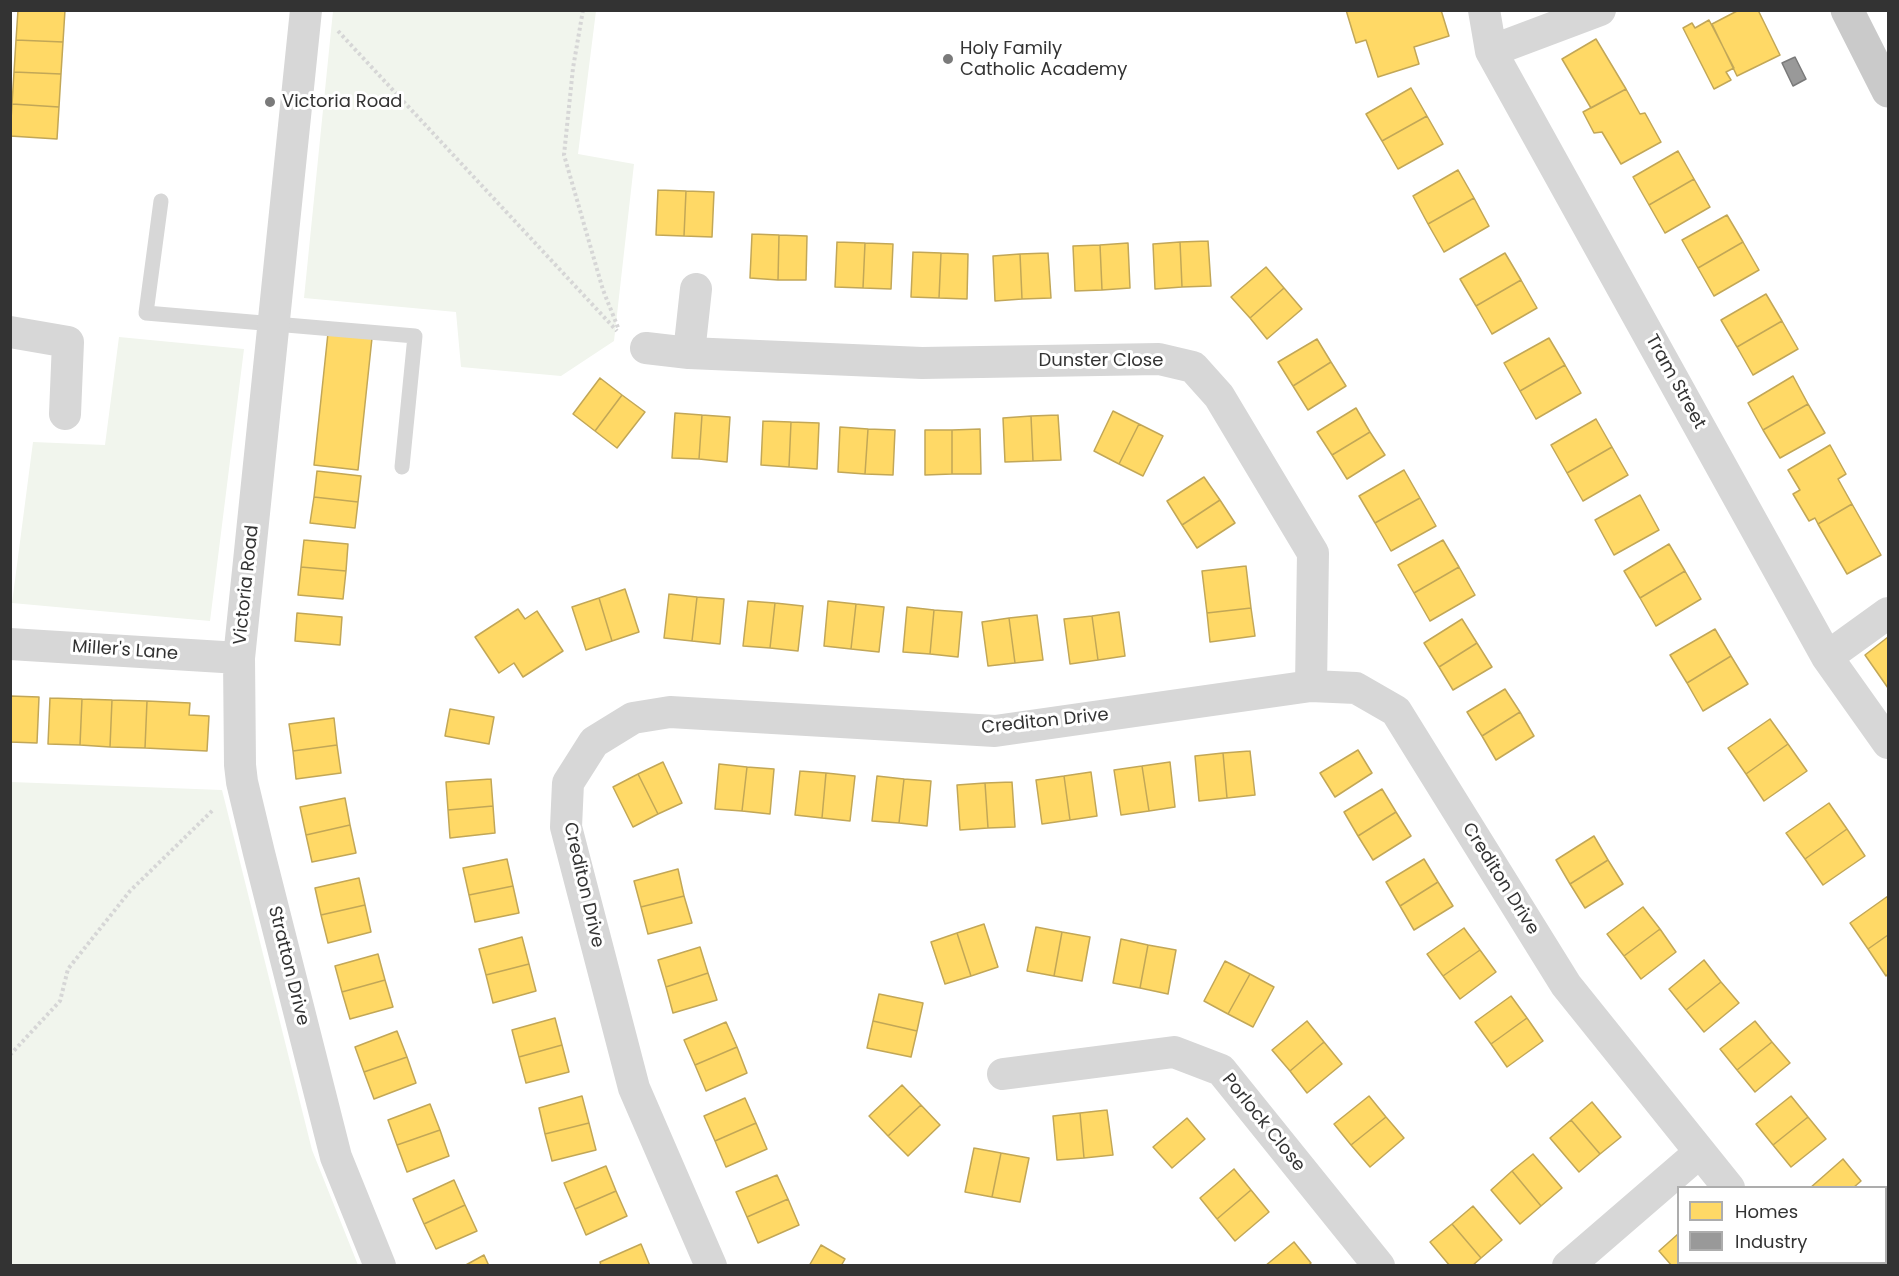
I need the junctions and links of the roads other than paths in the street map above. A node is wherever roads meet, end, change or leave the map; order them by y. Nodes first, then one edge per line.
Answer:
1 (306, 10) edge
2 (1484, 10) edge
3 (1600, 10) edge
4 (1847, 10) edge
5 (1491, 51) junction
6 (1888, 91) edge
7 (161, 201) dead end
8 (696, 289) dead end
9 (274, 324) junction
10 (10, 332) edge
11 (646, 348) dead end
12 (689, 353) junction
13 (65, 414) dead end
14 (402, 467) dead end
15 (1888, 613) edge
16 (10, 644) edge
17 (1827, 657) junction
18 (239, 658) junction
19 (1311, 686) junction
20 (1888, 743) edge
21 (1003, 1074) dead end
22 (1699, 1153) junction
23 (1727, 1186) edge
24 (380, 1266) edge
25 (711, 1266) edge
26 (1378, 1266) edge
27 (1568, 1266) edge

1 - 9 street, Victoria Road
2 - 5 street, Tram Street
3 - 5 street
4 - 6 main road
5 - 17 street, Tram Street
7 - 9 lane
8 - 12 street
9 - 14 lane
9 - 18 street, Victoria Road
10 - 13 street
11 - 12 street, Dunster Close
12 - 19 street, Dunster Close
15 - 17 street
16 - 18 street, Miller's Lane
17 - 20 street, Tram Street
18 - 24 street, Stratton Drive
19 - 22 street, Crediton Drive
19 - 25 street, Crediton Drive
21 - 26 street, Porlock Close
22 - 23 street, Crediton Drive
22 - 27 street

